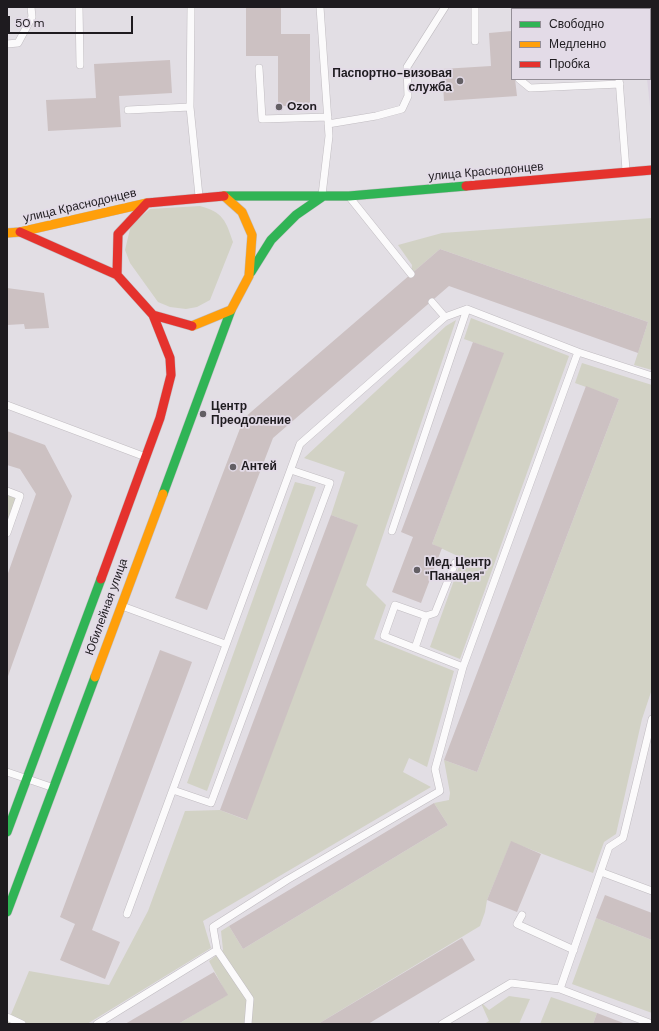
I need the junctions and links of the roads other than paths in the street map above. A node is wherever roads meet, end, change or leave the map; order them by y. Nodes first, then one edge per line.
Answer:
1 (31, 7) edge
2 (79, 7) edge
3 (191, 7) edge
4 (320, 7) edge
5 (445, 7) edge
6 (476, 7) edge
7 (475, 41) dead end
8 (7, 44) edge
9 (80, 65) dead end
10 (259, 68) dead end
11 (520, 80) edge
12 (620, 82) edge
13 (190, 107) junction
14 (128, 110) dead end
15 (328, 120) junction
16 (652, 170) edge
17 (627, 172) junction
18 (224, 196) junction
19 (349, 196) junction
20 (322, 197) junction
21 (200, 198) junction
22 (147, 203) junction
23 (20, 232) junction
24 (7, 233) edge
25 (411, 274) dead end
26 (118, 275) junction
27 (249, 276) junction
28 (432, 302) dead end
29 (467, 309) junction
30 (231, 310) junction
31 (152, 315) junction
32 (445, 317) junction
33 (578, 352) junction
34 (652, 376) edge
35 (7, 405) edge
36 (145, 457) junction
37 (291, 470) junction
38 (7, 491) edge
39 (392, 531) dead end
40 (7, 533) edge
41 (454, 563) dead end
42 (121, 605) junction
43 (426, 616) junction
44 (225, 644) junction
45 (415, 648) junction
46 (463, 667) junction
47 (652, 719) edge
48 (7, 772) edge
49 (26, 779) junction
50 (53, 788) junction
51 (173, 790) junction
52 (7, 832) edge
53 (601, 872) junction
54 (652, 891) edge
55 (7, 912) edge
56 (126, 914) dead end
57 (522, 915) dead end
58 (217, 950) junction
59 (574, 950) junction
60 (560, 990) junction
61 (7, 1017) edge
62 (22, 1024) edge
63 (97, 1024) edge
64 (248, 1024) edge
65 (442, 1024) edge
66 (652, 1024) edge

1 - 8 lane
2 - 9 lane
3 - 13 lane
4 - 15 lane
5 - 15 lane
6 - 7 lane
10 - 15 lane
11 - 12 lane
12 - 17 lane
13 - 14 lane
13 - 21 lane
15 - 20 lane
16 - 17 main road, улица Краснодонцев
17 - 19 main road, улица Краснодонцев
18 - 20 main road, улица Краснодонцев
18 - 21 main road
18 - 27 main road
19 - 20 main road, улица Краснодонцев
19 - 25 lane
20 - 27 main road
21 - 22 main road
22 - 23 main road, улица Краснодонцев
22 - 26 main road
23 - 24 main road, улица Краснодонцев
23 - 26 main road, улица Краснодонцев
26 - 31 main road
27 - 30 main road
28 - 32 lane
29 - 32 lane
29 - 33 lane
29 - 39 lane
30 - 31 main road
30 - 42 main road, Юбилейная улица
31 - 36 main road, Юбилейная улица
32 - 37 lane
33 - 34 lane
33 - 46 lane
35 - 36 lane
36 - 49 main road, Юбилейная улица
37 - 44 lane
37 - 51 lane
38 - 40 lane
41 - 43 lane
42 - 44 lane
42 - 50 main road, Юбилейная улица
43 - 45 lane
43 - 45 lane
44 - 51 lane
45 - 46 lane
46 - 58 lane
47 - 53 lane
48 - 49 lane
49 - 50 lane
49 - 52 main road, Юбилейная улица
50 - 55 main road, Юбилейная улица
51 - 56 lane
53 - 54 lane
53 - 59 lane
57 - 59 lane
58 - 63 lane
58 - 64 lane
59 - 60 lane
60 - 65 lane
60 - 66 lane
61 - 62 lane

